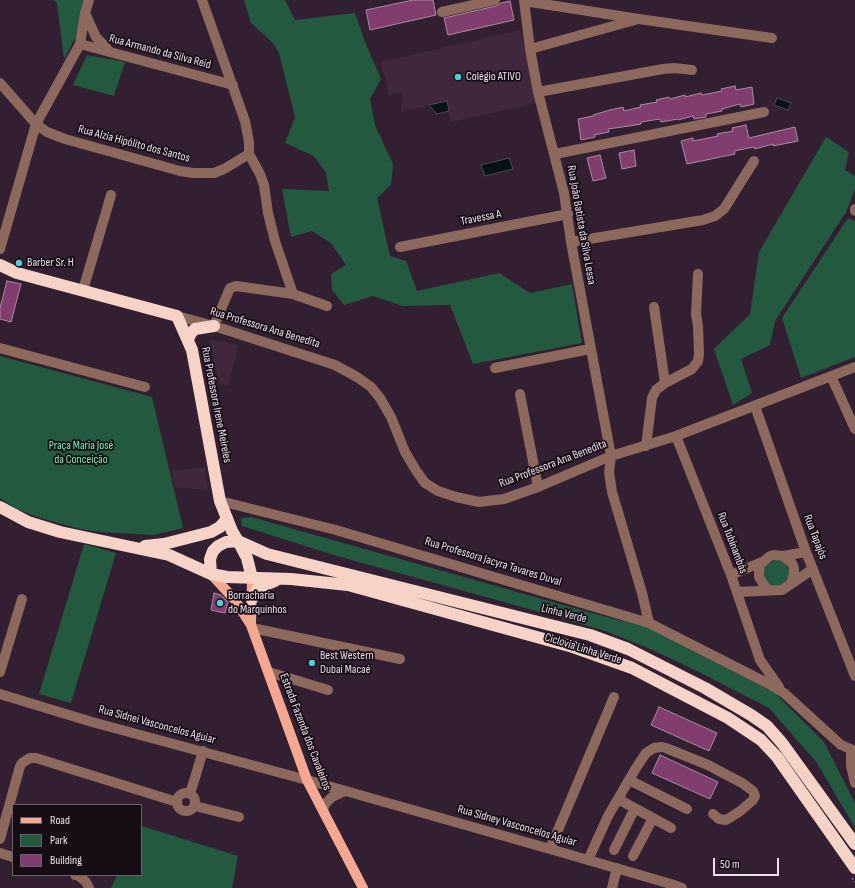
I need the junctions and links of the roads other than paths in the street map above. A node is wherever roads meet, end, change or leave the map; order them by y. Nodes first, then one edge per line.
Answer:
1 (89, 0) edge
2 (202, 0) edge
3 (495, 0) edge
4 (524, 1) edge
5 (442, 12) dead end
6 (85, 13) junction
7 (638, 19) junction
8 (772, 38) dead end
9 (80, 44) junction
10 (530, 49) junction
11 (110, 52) junction
12 (692, 70) dead end
13 (0, 83) edge
14 (233, 85) junction
15 (538, 92) junction
16 (764, 112) dead end
17 (36, 124) junction
18 (249, 154) junction
19 (555, 154) junction
20 (754, 162) dead end
21 (111, 195) dead end
22 (568, 214) junction
23 (571, 242) junction
24 (400, 248) dead end
25 (0, 249) edge
26 (0, 265) edge
27 (17, 273) junction
28 (0, 274) edge
29 (698, 274) dead end
30 (83, 290) junction
31 (294, 294) junction
32 (326, 306) dead end
33 (654, 307) dead end
34 (177, 316) junction
35 (214, 326) junction
36 (188, 339) junction
37 (0, 348) edge
38 (590, 348) junction
39 (855, 367) edge
40 (495, 368) dead end
41 (831, 376) junction
42 (665, 383) junction
43 (145, 386) dead end
44 (520, 394) dead end
45 (755, 406) junction
46 (855, 429) edge
47 (676, 436) junction
48 (646, 446) junction
49 (611, 456) junction
50 (538, 487) junction
51 (220, 501) junction
52 (0, 507) edge
53 (227, 519) junction
54 (238, 541) junction
55 (133, 546) junction
56 (806, 552) junction
57 (783, 556) junction
58 (764, 561) junction
59 (813, 569) junction
60 (211, 574) junction
61 (731, 575) junction
62 (252, 578) junction
63 (290, 579) junction
64 (791, 584) junction
65 (770, 590) junction
66 (737, 592) junction
67 (22, 599) dead end
68 (252, 599) junction
69 (649, 623) junction
70 (252, 627) junction
71 (400, 659) dead end
72 (760, 660) junction
73 (0, 672) edge
74 (269, 672) junction
75 (854, 672) edge
76 (749, 674) junction
77 (328, 690) dead end
78 (784, 693) junction
79 (0, 694) edge
80 (614, 696) dead end
81 (853, 750) edge
82 (203, 751) junction
83 (307, 780) junction
84 (628, 780) junction
85 (855, 783) edge
86 (345, 791) junction
87 (190, 794) junction
88 (618, 799) junction
89 (177, 802) junction
90 (194, 806) junction
91 (635, 808) junction
92 (688, 809) dead end
93 (322, 811) junction
94 (713, 814) dead end
95 (239, 817) dead end
96 (654, 818) junction
97 (671, 828) dead end
98 (0, 839) edge
99 (855, 844) edge
100 (550, 849) junction
101 (614, 850) dead end
102 (0, 853) edge
103 (633, 856) dead end
104 (12, 857) edge
105 (588, 860) junction
106 (617, 868) junction
107 (853, 872) edge
108 (79, 876) edge
109 (89, 888) edge
110 (363, 888) edge
111 (612, 888) edge
112 (682, 888) edge

1 - 6 street
2 - 14 street
3 - 5 street
4 - 7 street
4 - 10 street, Rua João Batista da Silva Lessa
6 - 9 street
6 - 11 street
7 - 8 street
7 - 10 street
9 - 11 street, Rua Armando da Silva Reid
9 - 17 street
10 - 15 street, Rua João Batista da Silva Lessa
11 - 14 street, Rua Armando da Silva Reid
12 - 15 street
13 - 17 street, Rua Alzia Hipólito dos Santos
14 - 18 street
15 - 19 street, Rua João Batista da Silva Lessa
16 - 19 street
17 - 18 street, Rua Alzia Hipólito dos Santos
17 - 25 street
18 - 31 street
19 - 22 street, Rua João Batista da Silva Lessa
20 - 23 street
21 - 30 street
22 - 23 street, Rua João Batista da Silva Lessa
22 - 24 street, Travessa A
23 - 38 street, Rua João Batista da Silva Lessa
26 - 27 highway, Rua Professora Ana Benedita
27 - 28 highway
27 - 30 highway, Rua Professora Ana Benedita
29 - 42 street
30 - 34 highway, Rua Professora Ana Benedita
31 - 32 street
31 - 35 street
33 - 42 street
34 - 35 street, Rua Professora Ana Benedita
34 - 36 highway, Rua Professora Irene Meireles
35 - 36 highway
35 - 50 street, Rua Professora Ana Benedita
36 - 51 highway, Rua Professora Irene Meireles
37 - 43 street
38 - 40 street
38 - 49 street, Rua João Batista da Silva Lessa
39 - 41 street, Rua Professora Ana Benedita
41 - 45 street, Rua Professora Ana Benedita
41 - 46 street
42 - 48 street
44 - 50 street
45 - 47 street, Rua Professora Ana Benedita
45 - 56 street, Rua Tapajós
47 - 48 street, Rua Professora Ana Benedita
47 - 61 street, Rua Tubinambás
48 - 49 street, Rua Professora Ana Benedita
49 - 50 street, Rua Professora Ana Benedita
49 - 69 street, Rua João Batista da Silva Lessa
51 - 53 highway
51 - 69 street, Rua Professora Jacyra Tavares Duval
52 - 55 highway
53 - 54 highway
53 - 55 highway
54 - 60 highway
54 - 62 highway
54 - 99 highway, Linha Verde
55 - 60 highway
56 - 57 street
56 - 59 street, Rua Tapajós
57 - 58 street
57 - 64 street
58 - 61 street
58 - 65 street
59 - 64 street
59 - 75 street, Rua Tapajós
60 - 62 highway
60 - 70 main road, Estrada Fazenda dos Cavaleiros
61 - 66 street, Rua Tubinambás
62 - 63 highway
62 - 68 main road, Estrada Fazenda dos Cavaleiros
63 - 68 highway
63 - 107 highway
64 - 65 street
65 - 66 street
66 - 72 street, Rua Tubinambás
67 - 73 street
68 - 70 main road, Estrada Fazenda dos Cavaleiros
69 - 76 street, Rua Professora Jacyra Tavares Duval
70 - 71 street
70 - 74 main road, Estrada Fazenda dos Cavaleiros
72 - 76 street
72 - 78 street, Rua Professora Jacyra Tavares Duval
74 - 77 street
74 - 83 main road, Estrada Fazenda dos Cavaleiros
76 - 78 street, Rua Professora Jacyra Tavares Duval
78 - 81 street, Rua Professora Jacyra Tavares Duval
79 - 82 street, Rua Sidnei Vasconcelos Aguiar
80 - 100 street
81 - 85 street
82 - 83 street, Rua Sidnei Vasconcelos Aguiar
82 - 87 street
83 - 86 street, Rua Sidney Vasconcelos Aguiar
83 - 93 main road, Estrada Fazenda dos Cavaleiros
84 - 88 street
84 - 92 street
84 - 94 street
86 - 93 street
86 - 100 street, Rua Sidney Vasconcelos Aguiar
87 - 89 street
87 - 90 street
88 - 91 street
88 - 105 street
89 - 90 street
89 - 98 street
90 - 95 street
91 - 96 street
91 - 101 street
93 - 110 main road, Estrada Fazenda dos Cavaleiros
96 - 97 street
96 - 103 street
100 - 105 street, Rua Sidney Vasconcelos Aguiar
102 - 104 street
105 - 106 street, Rua Sidney Vasconcelos Aguiar
106 - 111 street
106 - 112 street, Rua Sidney Vasconcelos Aguiar
108 - 109 street

